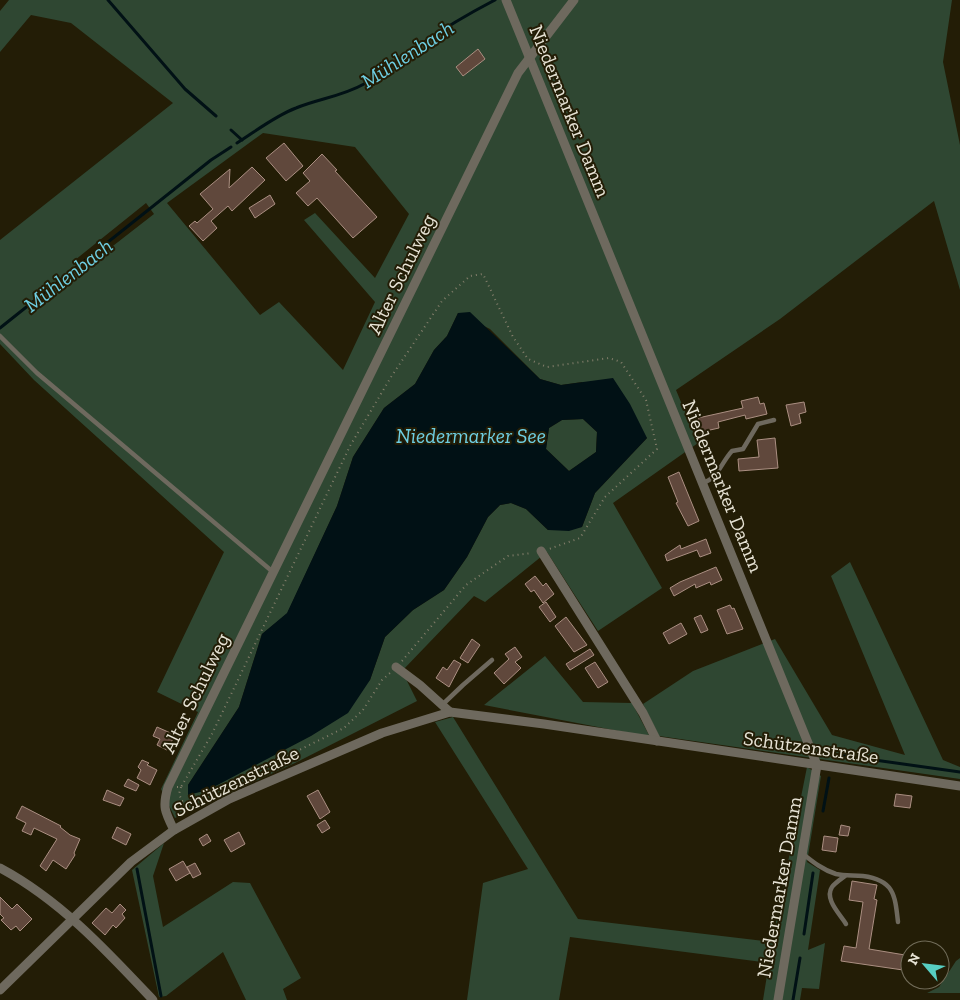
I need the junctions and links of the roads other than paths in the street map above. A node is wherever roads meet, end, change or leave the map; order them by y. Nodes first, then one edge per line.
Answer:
1 (506, 0) edge
2 (574, 0) edge
3 (529, 57) junction
4 (0, 336) edge
5 (774, 420) dead end
6 (703, 483) junction
7 (541, 551) road end
8 (274, 573) junction
9 (492, 660) dead end
10 (396, 667) road end
11 (442, 705) junction
12 (450, 712) junction
13 (657, 742) junction
14 (817, 765) junction
15 (960, 786) edge
16 (174, 830) junction
17 (802, 854) junction
18 (0, 868) edge
19 (845, 876) junction
20 (72, 919) junction
21 (898, 922) dead end
22 (846, 924) dead end
23 (0, 990) edge
24 (153, 1000) edge
25 (778, 1000) edge

1 - 3 street, Niedermarker Damm
2 - 3 street, Alter Schulweg
3 - 6 street, Niedermarker Damm
3 - 8 street, Alter Schulweg
4 - 8 lane
5 - 6 lane
6 - 14 street, Niedermarker Damm
7 - 13 street
8 - 16 street, Alter Schulweg
9 - 11 lane
10 - 11 street
11 - 12 street
12 - 13 street, Schützenstraße
12 - 16 street, Schützenstraße
13 - 14 street, Schützenstraße
14 - 15 street, Schützenstraße
14 - 17 street, Niedermarker Damm
16 - 20 street, Schützenstraße
17 - 19 lane
17 - 25 street, Niedermarker Damm
18 - 20 street
19 - 21 lane
19 - 22 lane
20 - 23 street, Schützenstraße
20 - 24 street

